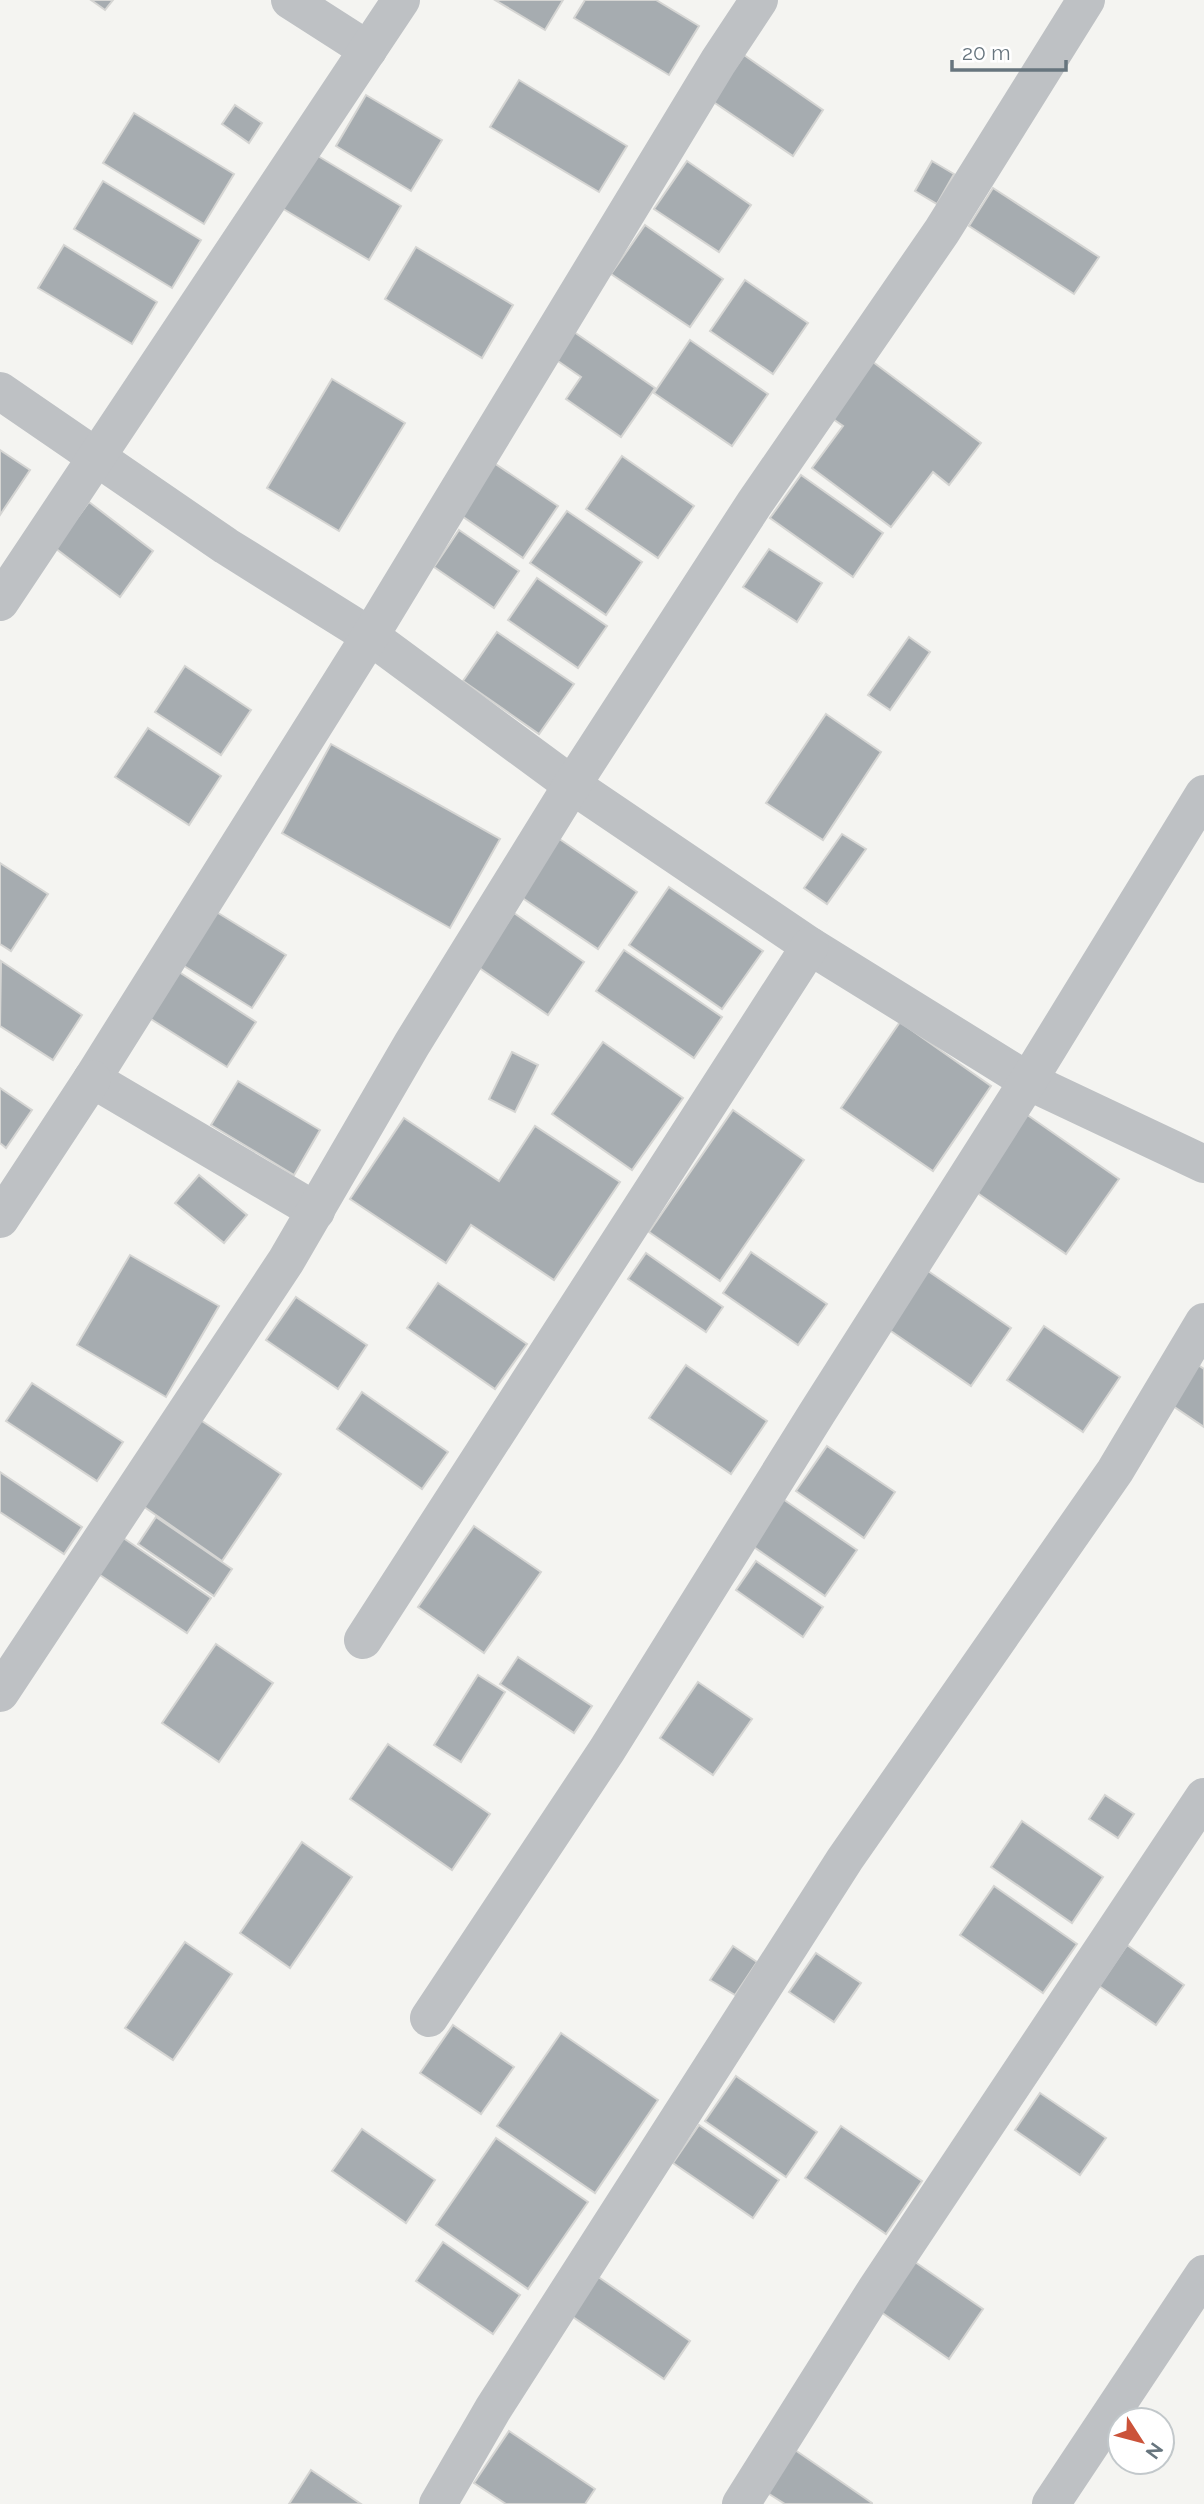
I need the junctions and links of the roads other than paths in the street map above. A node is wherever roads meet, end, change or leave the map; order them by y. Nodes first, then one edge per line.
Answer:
1 (290, 0) edge
2 (401, 0) edge
3 (759, 0) edge
4 (1086, 0) edge
5 (368, 50) junction
6 (0, 391) edge
7 (97, 457) junction
8 (0, 602) edge
9 (370, 636) junction
10 (572, 785) junction
11 (1204, 794) edge
12 (810, 946) junction
13 (92, 1079) junction
14 (1028, 1081) junction
15 (1204, 1164) edge
16 (316, 1210) junction
17 (0, 1219) edge
18 (1204, 1322) edge
19 (363, 1640) dead end
20 (0, 1693) edge
21 (1204, 1797) edge
22 (429, 2018) dead end
23 (1204, 2274) edge
24 (438, 2504) edge
25 (741, 2504) edge
26 (1051, 2504) edge

1 - 5 street
2 - 5 street
3 - 9 street
4 - 10 street
5 - 7 street
6 - 7 street
7 - 8 street
7 - 9 street
9 - 10 street
9 - 13 street
10 - 12 street
10 - 16 street
11 - 14 street
12 - 14 street
12 - 19 street
13 - 16 street
13 - 17 street
14 - 15 street
14 - 22 street
16 - 20 street
18 - 24 street
21 - 25 street
23 - 26 street

